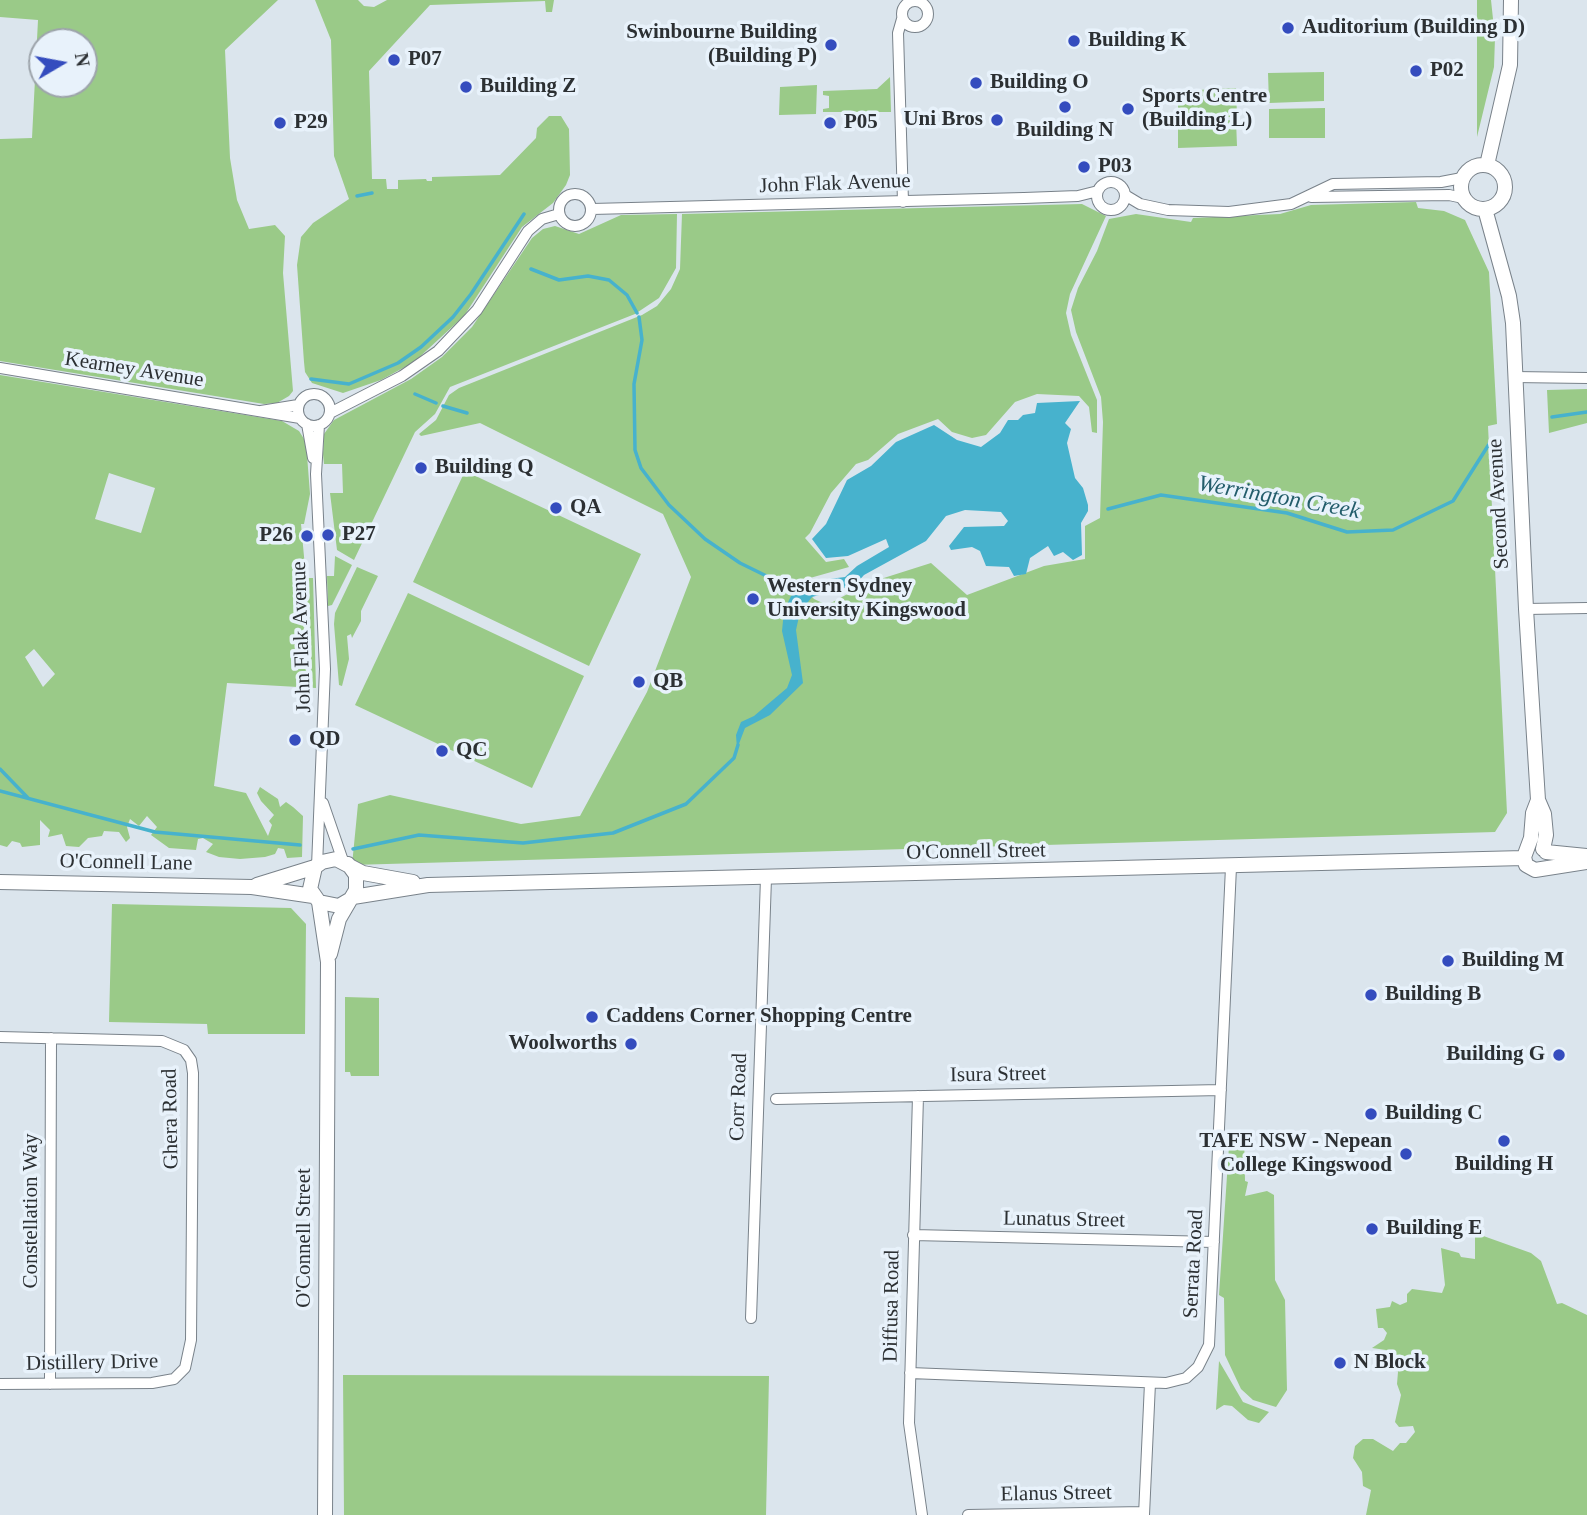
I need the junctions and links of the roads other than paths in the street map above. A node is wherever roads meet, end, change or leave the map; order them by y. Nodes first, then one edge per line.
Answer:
1 (1511, 0) edge
2 (902, 19) dead end
3 (1487, 165) junction
4 (1462, 178) junction
5 (1125, 195) junction
6 (1098, 197) junction
7 (1311, 197) junction
8 (1463, 198) junction
9 (903, 202) junction
10 (1140, 204) junction
11 (1121, 207) junction
12 (592, 209) junction
13 (1485, 209) junction
14 (559, 214) junction
15 (0, 368) edge
16 (1514, 377) junction
17 (1587, 378) edge
18 (357, 397) junction
19 (327, 400) junction
20 (298, 405) junction
21 (261, 411) junction
22 (330, 413) junction
23 (303, 421) junction
24 (319, 425) junction
25 (316, 474) junction
26 (1587, 608) edge
27 (1526, 609) junction
28 (321, 797) junction
29 (1538, 800) junction
30 (1545, 851) junction
31 (1525, 854) junction
32 (1587, 856) edge
33 (345, 862) junction
34 (1587, 862) edge
35 (316, 866) junction
36 (1231, 867) junction
37 (1540, 869) junction
38 (765, 878) junction
39 (0, 882) edge
40 (428, 885) junction
41 (252, 887) junction
42 (352, 898) junction
43 (316, 899) junction
44 (328, 962) junction
45 (0, 1037) edge
46 (51, 1038) junction
47 (1221, 1090) junction
48 (918, 1096) junction
49 (776, 1099) dead end
50 (913, 1236) junction
51 (1214, 1242) junction
52 (751, 1318) dead end
53 (182, 1373) joint
54 (910, 1373) junction
55 (1150, 1383) junction
56 (0, 1384) edge
57 (50, 1384) junction
58 (1144, 1513) edge
59 (325, 1515) edge
60 (922, 1515) edge
61 (968, 1515) edge

1 - 3 street
2 - 9 street
3 - 4 street
3 - 13 street
4 - 7 street
4 - 8 street
5 - 6 street
5 - 10 street
5 - 11 street
6 - 9 street, John Flak Avenue
6 - 11 street
7 - 8 street
7 - 10 street
8 - 13 street
9 - 12 street, John Flak Avenue
10 - 11 street
12 - 14 street
12 - 14 street
13 - 16 street, Second Avenue
14 - 18 street
15 - 21 street, Kearney Avenue
16 - 17 street
16 - 27 street, Second Avenue
18 - 19 street
18 - 22 street
19 - 20 street
19 - 22 street
20 - 21 street, Kearney Avenue
20 - 23 street
21 - 23 street, Kearney Avenue
22 - 24 street
23 - 24 street
23 - 25 street, John Flak Avenue
24 - 25 street, John Flak Avenue
25 - 28 street, John Flak Avenue
26 - 27 street
27 - 29 street, Second Avenue
28 - 33 street, John Flak Avenue
28 - 35 street, John Flak Avenue
29 - 30 street, Second Avenue
29 - 31 street, Second Avenue
30 - 31 street
30 - 32 street
30 - 37 street
31 - 36 street, O'Connell Street
31 - 37 street
33 - 35 street
33 - 40 street, O'Connell Street
33 - 42 street
34 - 37 street
35 - 41 street, O'Connell Lane
35 - 43 street, O'Connell Street
36 - 38 street, O'Connell Street
36 - 47 street, Serrata Road
38 - 40 street, O'Connell Street
38 - 52 street, Corr Road
39 - 41 street, O'Connell Lane
40 - 42 street, O'Connell Street
41 - 43 street, O'Connell Lane
42 - 43 street, O'Connell Street
42 - 44 street, O'Connell Street
43 - 44 street, O'Connell Street
44 - 59 street, O'Connell Street
45 - 46 street, Ghera Road
46 - 53 street, Ghera Road
46 - 57 street, Constellation Way
47 - 48 street, Isura Street
47 - 51 street, Serrata Road
48 - 49 street, Isura Street
48 - 50 street, Diffusa Road
50 - 51 street, Lunatus Street
50 - 54 street, Diffusa Road
51 - 55 street, Serrata Road
53 - 57 street, Distillery Drive
54 - 55 street, Serrata Road
54 - 60 street, Diffusa Road
55 - 58 street
56 - 57 street, Distillery Drive
58 - 61 street, Elanus Street

